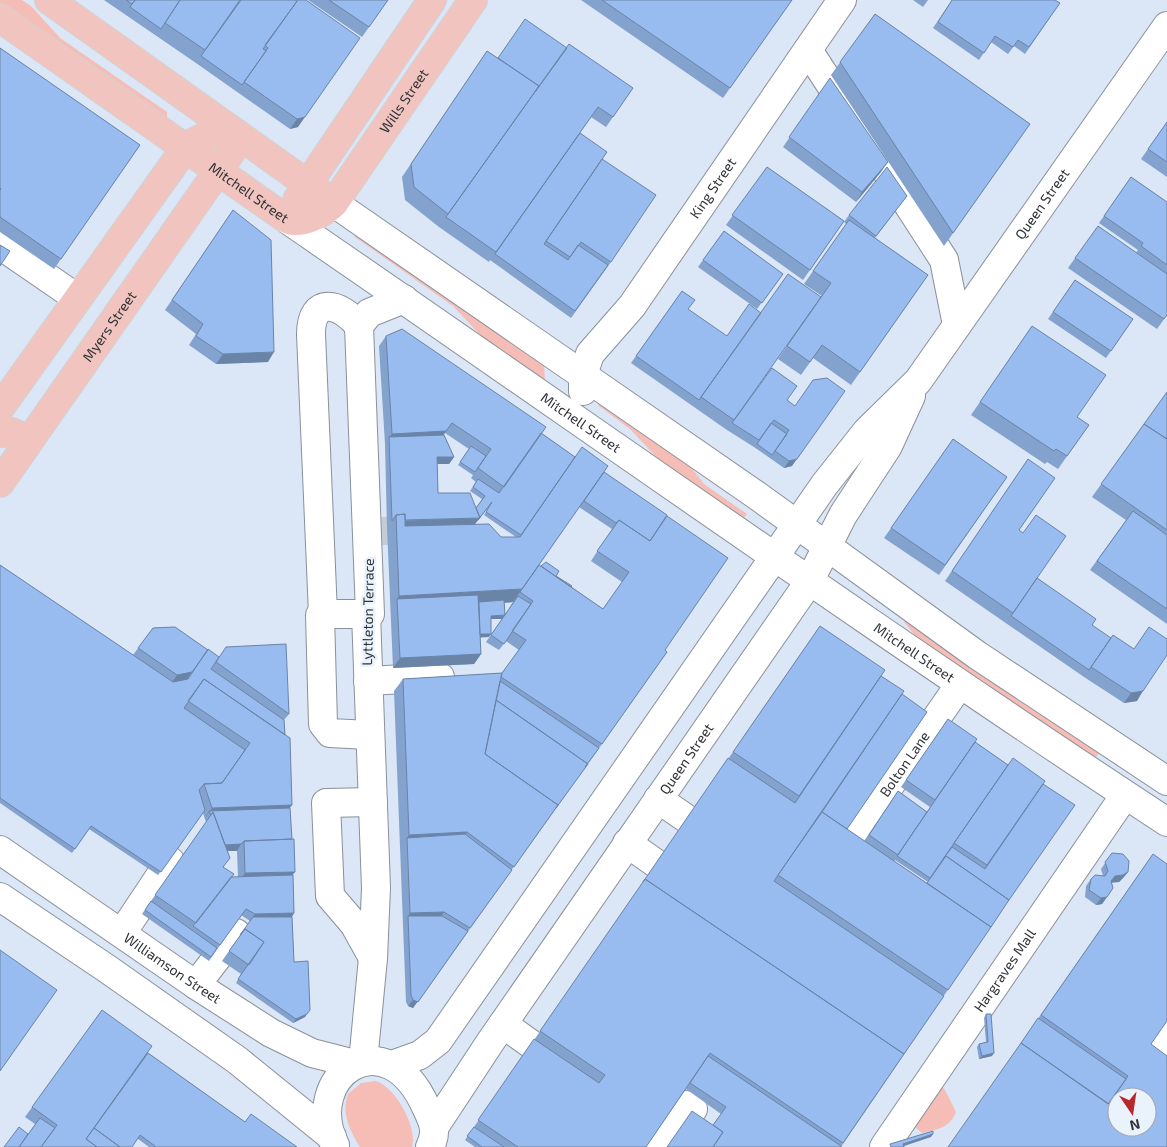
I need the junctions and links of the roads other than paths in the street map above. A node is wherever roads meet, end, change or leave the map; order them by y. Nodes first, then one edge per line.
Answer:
1 (50, 0) edge
2 (432, 0) edge
3 (473, 0) edge
4 (842, 0) edge
5 (0, 18) edge
6 (1167, 26) edge
7 (808, 50) junction
8 (239, 136) junction
9 (186, 147) junction
10 (218, 169) junction
11 (307, 184) junction
12 (334, 203) junction
13 (286, 219) junction
14 (0, 244) edge
15 (77, 298) junction
16 (404, 299) junction
17 (957, 325) junction
18 (359, 326) junction
19 (583, 375) junction
20 (918, 381) junction
21 (0, 408) edge
22 (589, 427) junction
23 (0, 433) edge
24 (29, 441) junction
25 (0, 483) edge
26 (798, 525) junction
27 (826, 547) junction
28 (774, 558) junction
29 (808, 582) junction
30 (324, 614) junction
31 (366, 614) junction
32 (465, 676) edge
33 (368, 681) junction
34 (960, 684) junction
35 (370, 735) junction
36 (1167, 781) edge
37 (1125, 795) junction
38 (658, 799) junction
39 (373, 802) junction
40 (1162, 808) edge
41 (826, 827) edge
42 (850, 842) junction
43 (627, 843) junction
44 (0, 850) edge
45 (872, 858) edge
46 (170, 861) edge
47 (0, 897) edge
48 (122, 933) junction
49 (236, 933) edge
50 (373, 958) junction
51 (196, 985) junction
52 (503, 1024) junction
53 (1167, 1032) edge
54 (1167, 1055) edge
55 (374, 1064) junction
56 (578, 1077) edge
57 (693, 1109) edge
58 (436, 1138) edge
59 (334, 1144) edge
60 (657, 1147) edge
61 (884, 1147) edge

1 - 8 main road
2 - 11 main road
3 - 12 main road, Wills Street
4 - 7 street, King Street
5 - 9 main road, Mitchell Street
6 - 17 street, Queen Street
7 - 17 street
7 - 19 street, King Street
8 - 9 main road
8 - 10 main road, Myers Street
8 - 11 main road
9 - 10 main road, Mitchell Street
9 - 15 main road
10 - 13 main road, Mitchell Street
10 - 24 main road, Myers Street
11 - 12 main road
11 - 13 main road
12 - 13 main road
12 - 19 street
13 - 16 street, Mitchell Street
14 - 15 street
15 - 21 main road
16 - 18 street
16 - 22 street, Mitchell Street
17 - 20 street, Queen Street
18 - 30 street
18 - 31 street, Lyttleton Terrace
19 - 22 street
19 - 26 street
20 - 26 street, Queen Street
20 - 27 street, Queen Street
22 - 28 street, Mitchell Street
23 - 24 main road
24 - 25 main road, Myers Street
26 - 27 street
26 - 28 street, Queen Street
27 - 29 street, Queen Street
27 - 36 street
28 - 29 street, Mitchell Street
28 - 55 street, Queen Street
29 - 34 street, Mitchell Street
29 - 38 street, Queen Street
30 - 31 street
30 - 35 street
31 - 33 street, Lyttleton Terrace
32 - 33 street
33 - 35 street, Lyttleton Terrace
34 - 37 street, Mitchell Street
34 - 42 street, Bolton Lane
35 - 39 street, Lyttleton Terrace
37 - 40 street, Mitchell Street
37 - 61 street, Hargraves Mall
38 - 43 street, Queen Street
38 - 43 street
39 - 50 street, Lyttleton Terrace
39 - 50 street
41 - 42 street
42 - 45 street
43 - 52 street, Queen Street
44 - 48 street, Williamson Street
46 - 48 street
47 - 59 street
48 - 51 street, Williamson Street
49 - 51 street
50 - 55 street, Lyttleton Terrace
51 - 55 street, Williamson Street
52 - 56 street
52 - 58 street, Queen Street
53 - 54 street
55 - 58 street
55 - 59 street
57 - 60 street

